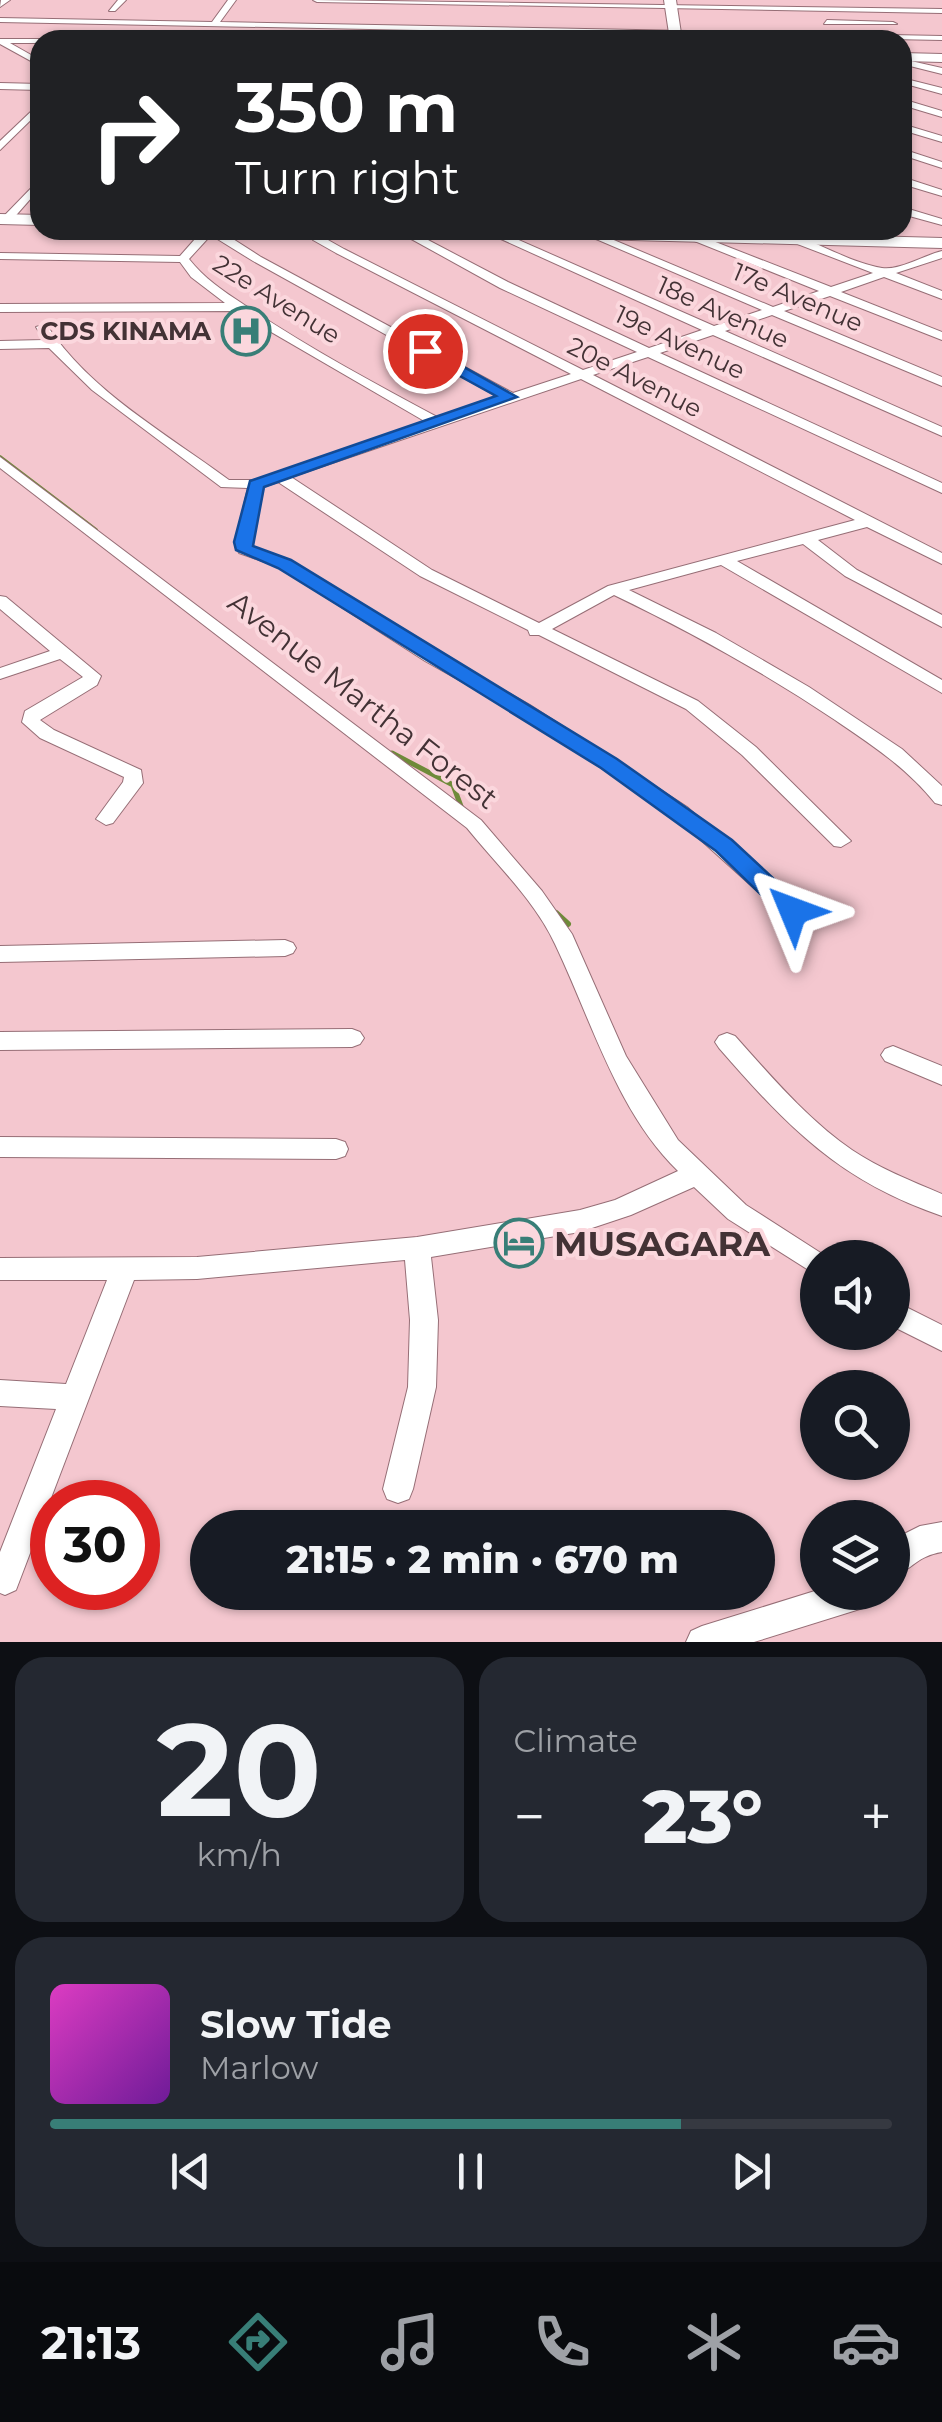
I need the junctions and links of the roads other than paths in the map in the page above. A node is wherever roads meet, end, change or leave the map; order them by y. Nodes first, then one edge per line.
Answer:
1 (6, 0) edge
2 (122, 0) edge
3 (232, 0) edge
4 (317, 0) edge
5 (341, 0) edge
6 (782, 4) edge
7 (0, 6) edge
8 (19, 8) dead end
9 (93, 9) dead end
10 (112, 9) junction
11 (130, 9) dead end
12 (205, 10) dead end
13 (224, 11) junction
14 (242, 11) dead end
15 (942, 11) edge
16 (555, 17) dead end
17 (654, 19) dead end
18 (0, 20) edge
19 (673, 20) edge
20 (690, 20) dead end
21 (99, 22) junction
22 (823, 22) dead end
23 (900, 24) dead end
24 (209, 26) junction
25 (325, 26) junction
26 (436, 28) joint
27 (89, 30) edge
28 (323, 30) edge
29 (552, 30) junction
30 (751, 30) edge
31 (789, 30) edge
32 (912, 37) edge
33 (942, 38) edge
34 (0, 41) edge
35 (30, 41) edge
36 (30, 58) edge
37 (912, 58) edge
38 (942, 58) edge
39 (912, 60) edge
40 (942, 72) edge
41 (912, 83) edge
42 (0, 86) edge
43 (30, 87) edge
44 (942, 91) edge
45 (912, 105) edge
46 (942, 114) edge
47 (30, 116) edge
48 (912, 129) edge
49 (942, 138) edge
50 (0, 148) edge
51 (912, 155) edge
52 (942, 165) edge
53 (912, 183) edge
54 (30, 192) edge
55 (942, 192) edge
56 (912, 213) edge
57 (4, 219) edge
58 (30, 220) edge
59 (942, 222) edge
60 (201, 240) edge
61 (226, 240) edge
62 (320, 240) edge
63 (420, 240) edge
64 (510, 240) edge
65 (604, 240) edge
66 (697, 240) edge
67 (794, 240) edge
68 (826, 240) edge
69 (890, 240) edge
70 (895, 242) junction
71 (941, 252) edge
72 (0, 256) edge
73 (184, 259) junction
74 (883, 272) junction
75 (828, 290) junction
76 (942, 295) edge
77 (240, 307) junction
78 (0, 308) edge
79 (770, 310) junction
80 (42, 327) dead end
81 (711, 331) junction
82 (942, 336) edge
83 (50, 344) junction
84 (0, 345) edge
85 (646, 350) junction
86 (580, 374) junction
87 (942, 382) edge
88 (509, 397) junction
89 (437, 423) junction
90 (942, 432) edge
91 (0, 462) edge
92 (279, 476) junction
93 (256, 484) junction
94 (942, 489) edge
95 (870, 521) junction
96 (808, 540) junction
97 (942, 559) edge
98 (727, 562) junction
99 (614, 589) junction
100 (3, 608) edge
101 (942, 622) edge
102 (536, 631) junction
103 (63, 652) junction
104 (0, 674) edge
105 (942, 688) edge
106 (942, 800) edge
107 (106, 819) dead end
108 (842, 841) dead end
109 (793, 911) dead end
110 (285, 948) dead end
111 (0, 954) edge
112 (352, 1038) dead end
113 (0, 1041) edge
114 (727, 1042) dead end
115 (894, 1055) dead end
116 (942, 1076) edge
117 (0, 1147) edge
118 (336, 1149) dead end
119 (696, 1175) junction
120 (942, 1205) edge
121 (417, 1248) junction
122 (800, 1254) edge
123 (0, 1269) edge
124 (124, 1271) junction
125 (910, 1322) edge
126 (942, 1339) edge
127 (0, 1393) edge
128 (74, 1397) junction
129 (398, 1489) dead end
130 (942, 1537) edge
131 (910, 1545) edge
132 (4, 1579) dead end
133 (805, 1610) edge
134 (702, 1642) edge

1 - 7 street
2 - 10 street
3 - 13 street
4 - 5 street
5 - 19 street
5 - 25 street
6 - 15 street
6 - 19 street
6 - 31 street
7 - 8 street
9 - 10 street
10 - 11 street
12 - 13 street
13 - 14 street
13 - 24 street
16 - 29 street
17 - 19 street
18 - 21 street
19 - 20 street
19 - 29 street
19 - 30 street
21 - 24 street
21 - 27 street
22 - 23 street
24 - 25 street
25 - 26 street
25 - 28 street
26 - 29 street
32 - 33 street
34 - 35 street
34 - 36 street
37 - 38 street
39 - 40 street
41 - 44 street
42 - 43 street
45 - 46 street
47 - 50 street
48 - 49 street
51 - 52 street
53 - 55 street
54 - 57 street
56 - 59 street
57 - 58 street
60 - 73 street, 22e Avenue
61 - 88 street
62 - 86 street, 20e Avenue
63 - 85 street, 19e Avenue
64 - 81 street, 18e Avenue
65 - 79 street, 17e Avenue
66 - 75 street
67 - 74 street
68 - 70 street
69 - 70 street
70 - 71 street
71 - 74 street
72 - 73 street
73 - 77 street, 22e Avenue
74 - 75 street
74 - 76 street
75 - 79 street
75 - 82 street
77 - 78 street
77 - 89 street, 22e Avenue
79 - 81 street
79 - 87 street, 17e Avenue
80 - 83 street
81 - 85 street
81 - 90 street, 18e Avenue
83 - 84 street
83 - 93 street
85 - 86 street
85 - 94 street, 19e Avenue
86 - 88 street
86 - 95 street, 20e Avenue
88 - 89 street
89 - 92 street
91 - 119 street, Avenue Martha Forest
92 - 93 street
92 - 102 street
93 - 109 street
95 - 96 street
95 - 97 street, 20e Avenue
96 - 98 street
96 - 101 street
98 - 99 street
98 - 105 street
99 - 102 street
99 - 106 street
100 - 103 street
102 - 108 street
103 - 104 street
103 - 107 street
110 - 111 street
112 - 113 street
114 - 120 street
115 - 116 street
117 - 118 street
119 - 121 street
119 - 122 street, Avenue Martha Forest
121 - 124 street
121 - 129 street
123 - 124 street
124 - 128 street
125 - 126 street
127 - 128 street
128 - 132 street
130 - 131 street
133 - 134 street

